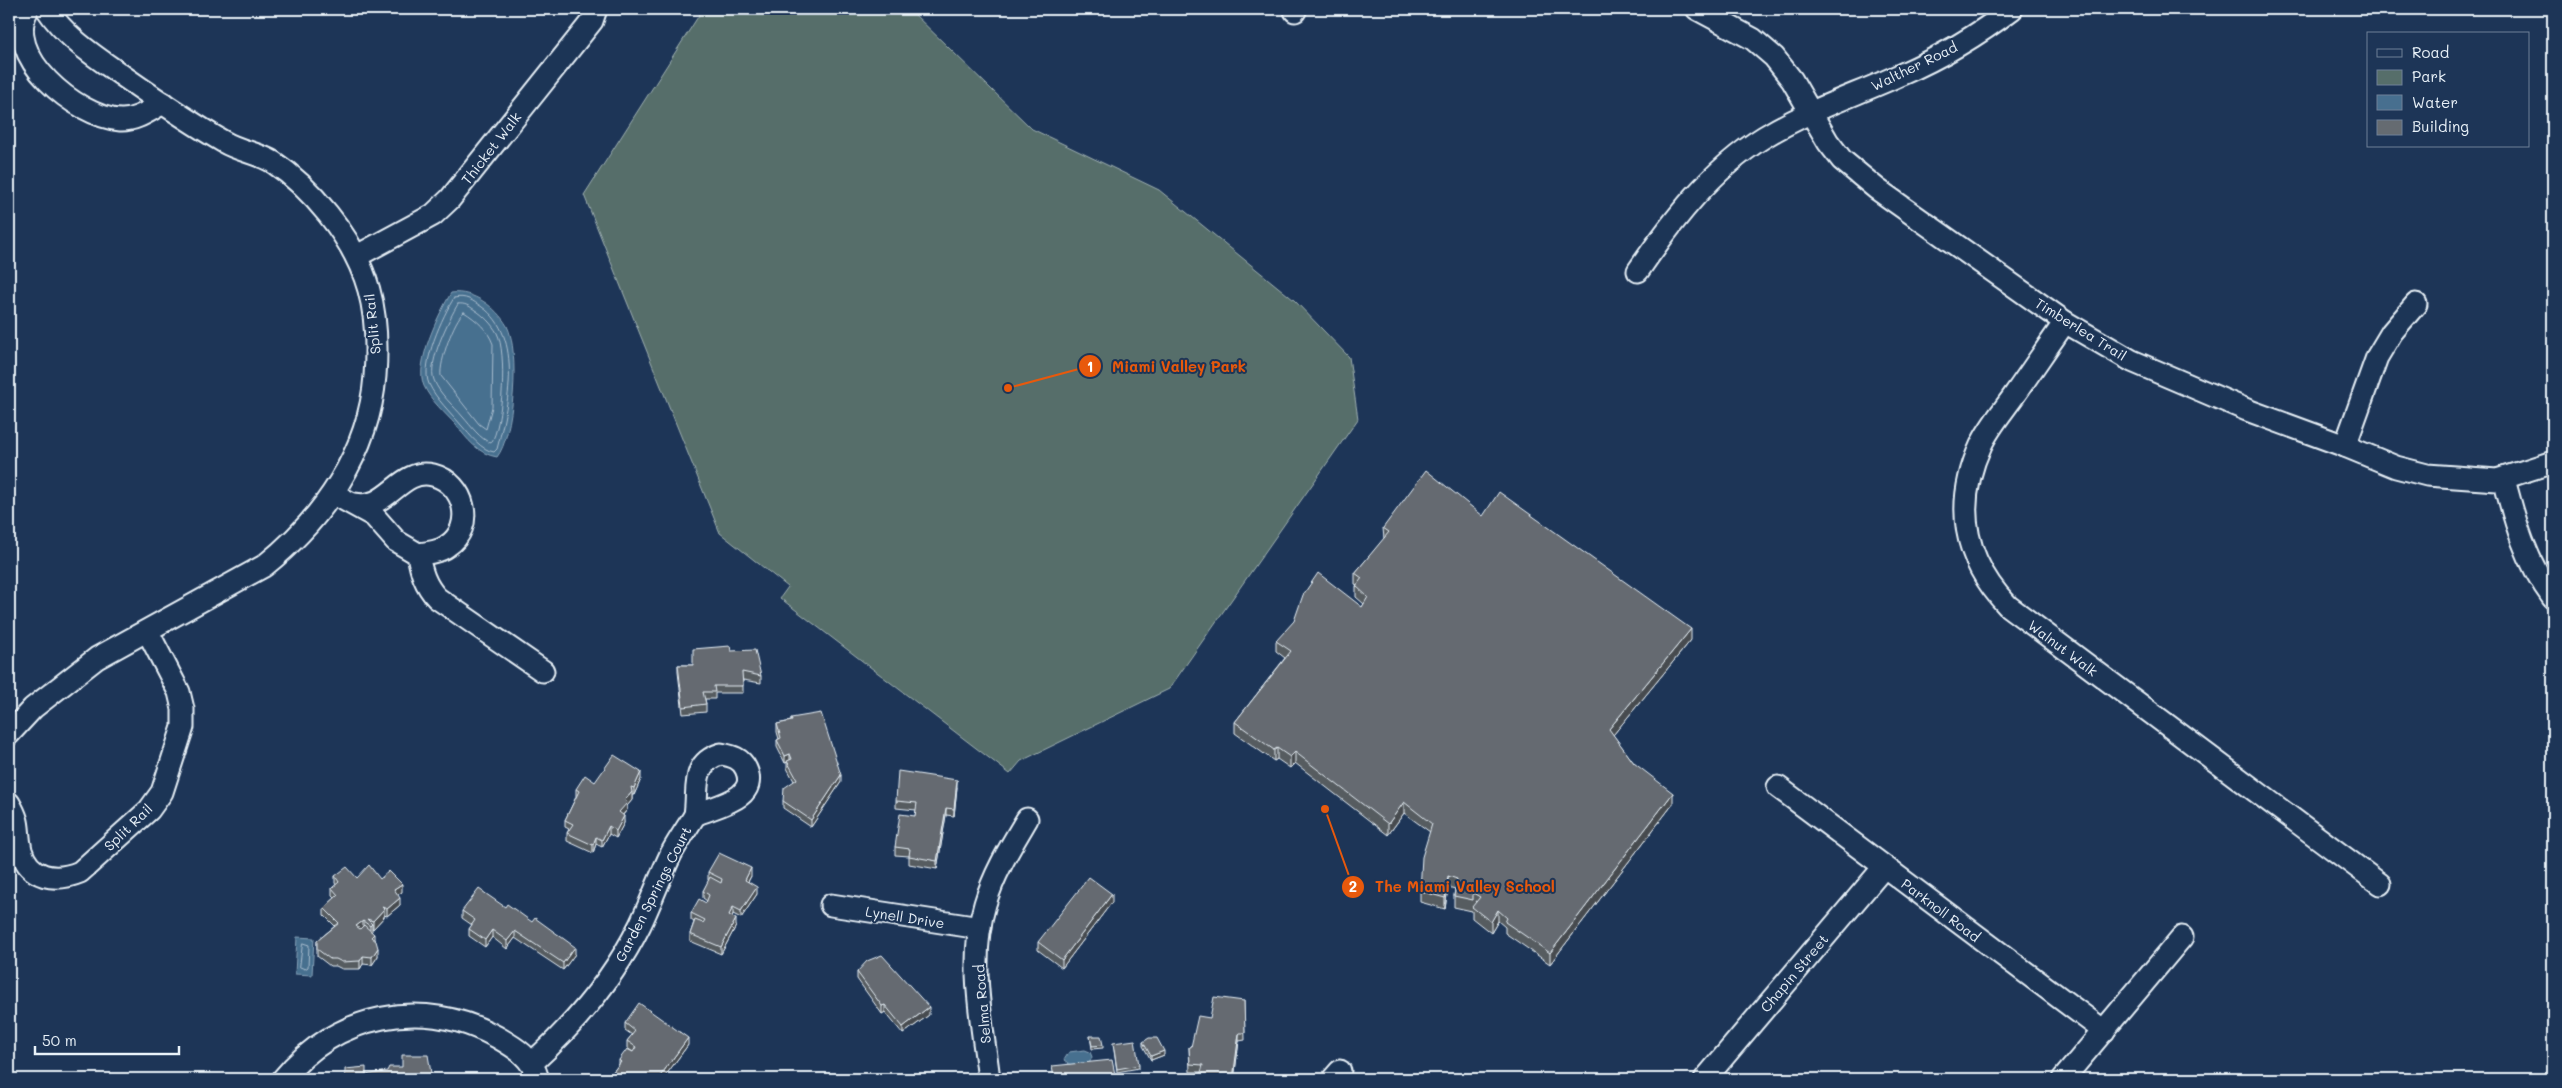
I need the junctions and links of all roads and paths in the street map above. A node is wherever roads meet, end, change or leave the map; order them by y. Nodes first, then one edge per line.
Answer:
1 (28, 9) edge
2 (47, 9) edge
3 (596, 9) edge
4 (1698, 9) edge
5 (2012, 9) edge
6 (162, 103) junction
7 (1810, 112) junction
8 (357, 256) junction
9 (1638, 271) dead end
10 (2416, 304) dead end
11 (2065, 322) junction
12 (2345, 446) junction
13 (2553, 462) edge
14 (2504, 479) junction
15 (334, 494) junction
16 (355, 504) junction
17 (418, 554) junction
18 (2553, 598) edge
19 (148, 632) junction
20 (543, 671) dead end
21 (9, 734) edge
22 (1778, 787) dead end
23 (9, 803) edge
24 (695, 815) dead end
25 (1027, 818) dead end
26 (1884, 867) junction
27 (2380, 884) dead end
28 (831, 905) dead end
29 (980, 928) junction
30 (2182, 937) dead end
31 (2104, 1031) junction
32 (535, 1071) edge
33 (283, 1079) edge
34 (990, 1079) edge
35 (1705, 1079) edge
36 (2064, 1079) edge

1 - 6 street
2 - 6 street, Split Rail
3 - 8 street, Thicket Walk
4 - 7 street, Timberlea Trail
5 - 7 street, Walther Road
6 - 8 street, Split Rail
7 - 9 street, Walther Road
7 - 11 street, Timberlea Trail
8 - 15 street, Split Rail
10 - 12 street
11 - 12 street, Timberlea Trail
11 - 27 street, Walnut Walk
12 - 14 street, Timberlea Trail
13 - 14 street, Timberlea Trail
14 - 18 street
15 - 16 street
15 - 19 street, Split Rail
16 - 17 street
16 - 17 street
17 - 20 street
19 - 21 street, Split Rail
19 - 23 street, Split Rail
22 - 26 street, Parknoll Road
24 - 32 street, Garden Springs Court
25 - 29 street, Selma Road
26 - 31 street, Parknoll Road
26 - 35 street, Chapin Street
28 - 29 street, Lynell Drive
29 - 34 street, Selma Road
30 - 31 street
31 - 36 street
32 - 33 street

